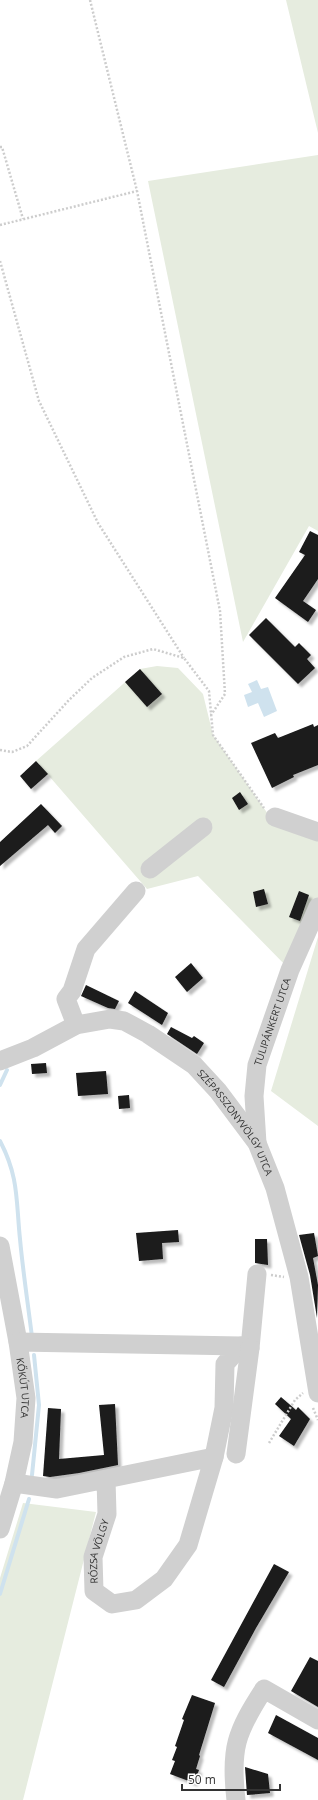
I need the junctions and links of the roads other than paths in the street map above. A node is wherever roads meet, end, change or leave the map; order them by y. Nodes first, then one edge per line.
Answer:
1 (275, 816) road end
2 (204, 827) dead end
3 (318, 832) edge
4 (150, 869) dead end
5 (136, 891) dead end
6 (318, 907) edge
7 (76, 1025) junction
8 (0, 1062) edge
9 (256, 1143) junction
10 (0, 1246) edge
11 (257, 1274) dead end
12 (18, 1342) junction
13 (246, 1347) junction
14 (313, 1391) edge
15 (236, 1454) dead end
16 (214, 1457) junction
17 (106, 1479) junction
18 (14, 1483) junction
19 (0, 1529) edge
20 (318, 1720) edge
21 (236, 1800) edge

1 - 3 street
2 - 4 street
5 - 7 street
6 - 9 street, TULIPÁNKERT UTCA
7 - 8 street, SZÉPASSZONYVÖLGY UTCA
7 - 9 street, SZÉPASSZONYVÖLGY UTCA
9 - 14 street, SZÉPASSZONYVÖLGY UTCA
10 - 12 street, KŐKÚT UTCA
11 - 13 street
12 - 13 street
12 - 18 street, KŐKÚT UTCA
13 - 15 street
13 - 16 street, RÓZSA VÖLGY
16 - 17 street
16 - 17 street, RÓZSA VÖLGY
17 - 18 street
18 - 19 street, KŐKÚT UTCA
20 - 21 street

